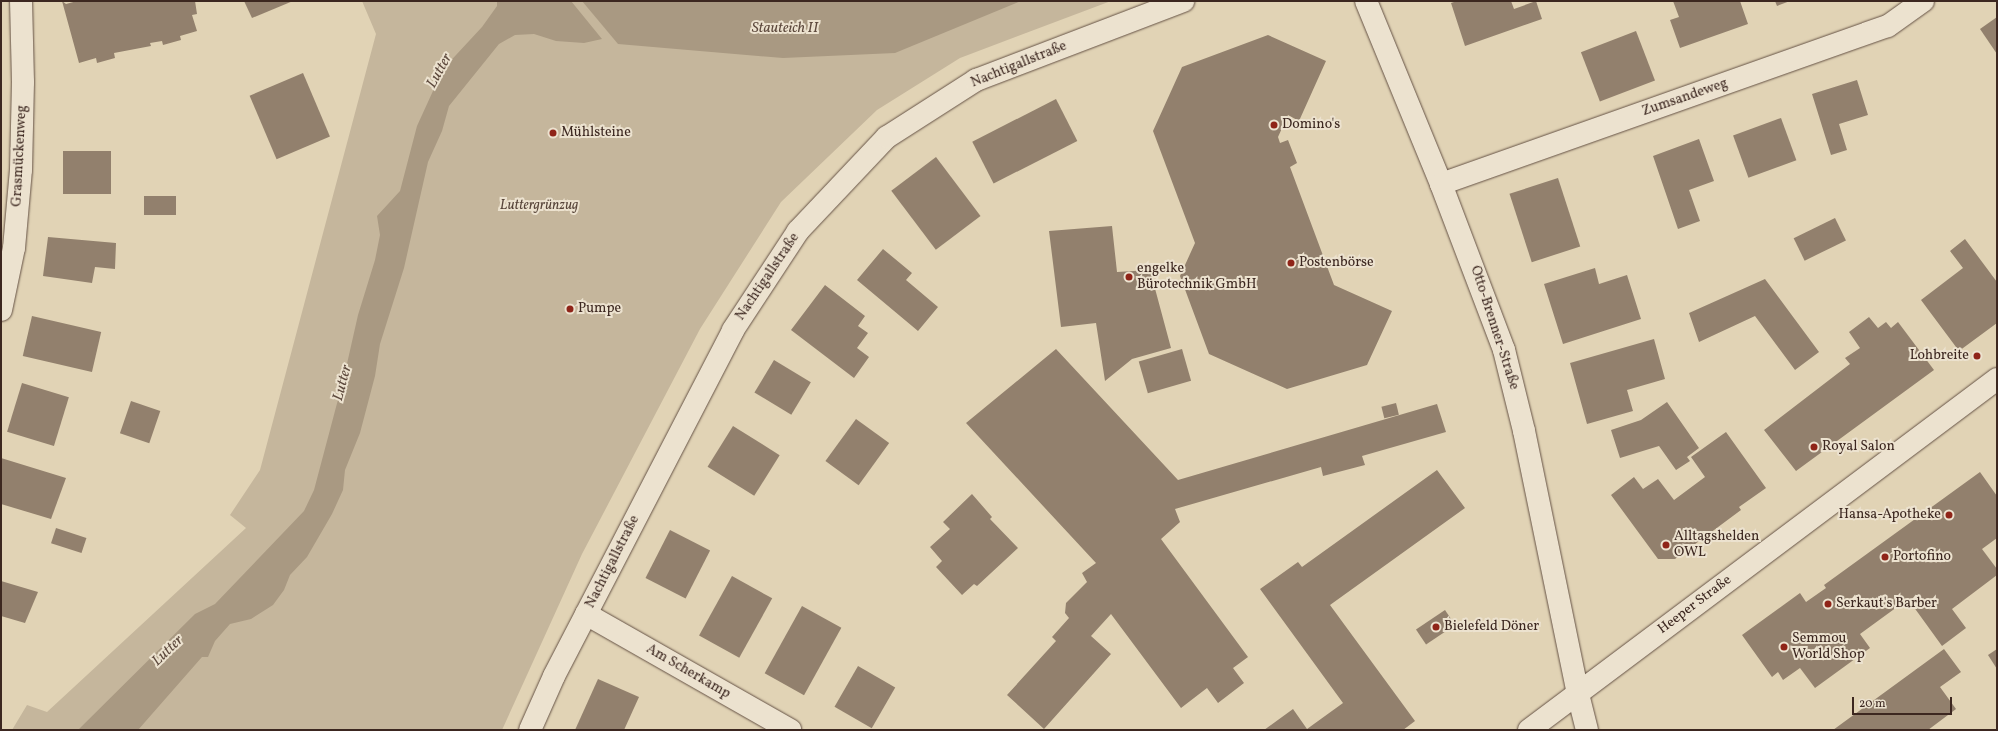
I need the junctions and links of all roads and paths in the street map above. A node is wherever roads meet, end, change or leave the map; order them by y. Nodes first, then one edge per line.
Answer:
1 (21, 1) edge
2 (1183, 1) edge
3 (1366, 1) edge
4 (1924, 1) edge
5 (1441, 184) junction
6 (1, 310) edge
7 (1997, 379) edge
8 (586, 614) junction
9 (1578, 694) junction
10 (530, 730) edge
11 (790, 730) edge
12 (1529, 730) edge
13 (1587, 730) edge

1 - 6 street, Grasmückenweg
2 - 8 street, Nachtigallstraße
3 - 5 street, Otto-Brenner-Straße
4 - 5 street, Zumsandeweg
5 - 9 street, Otto-Brenner-Straße
7 - 9 street, Heeper Straße
8 - 10 street, Nachtigallstraße
8 - 11 street, Am Scherkamp
9 - 12 street, Heeper Straße
9 - 13 street

